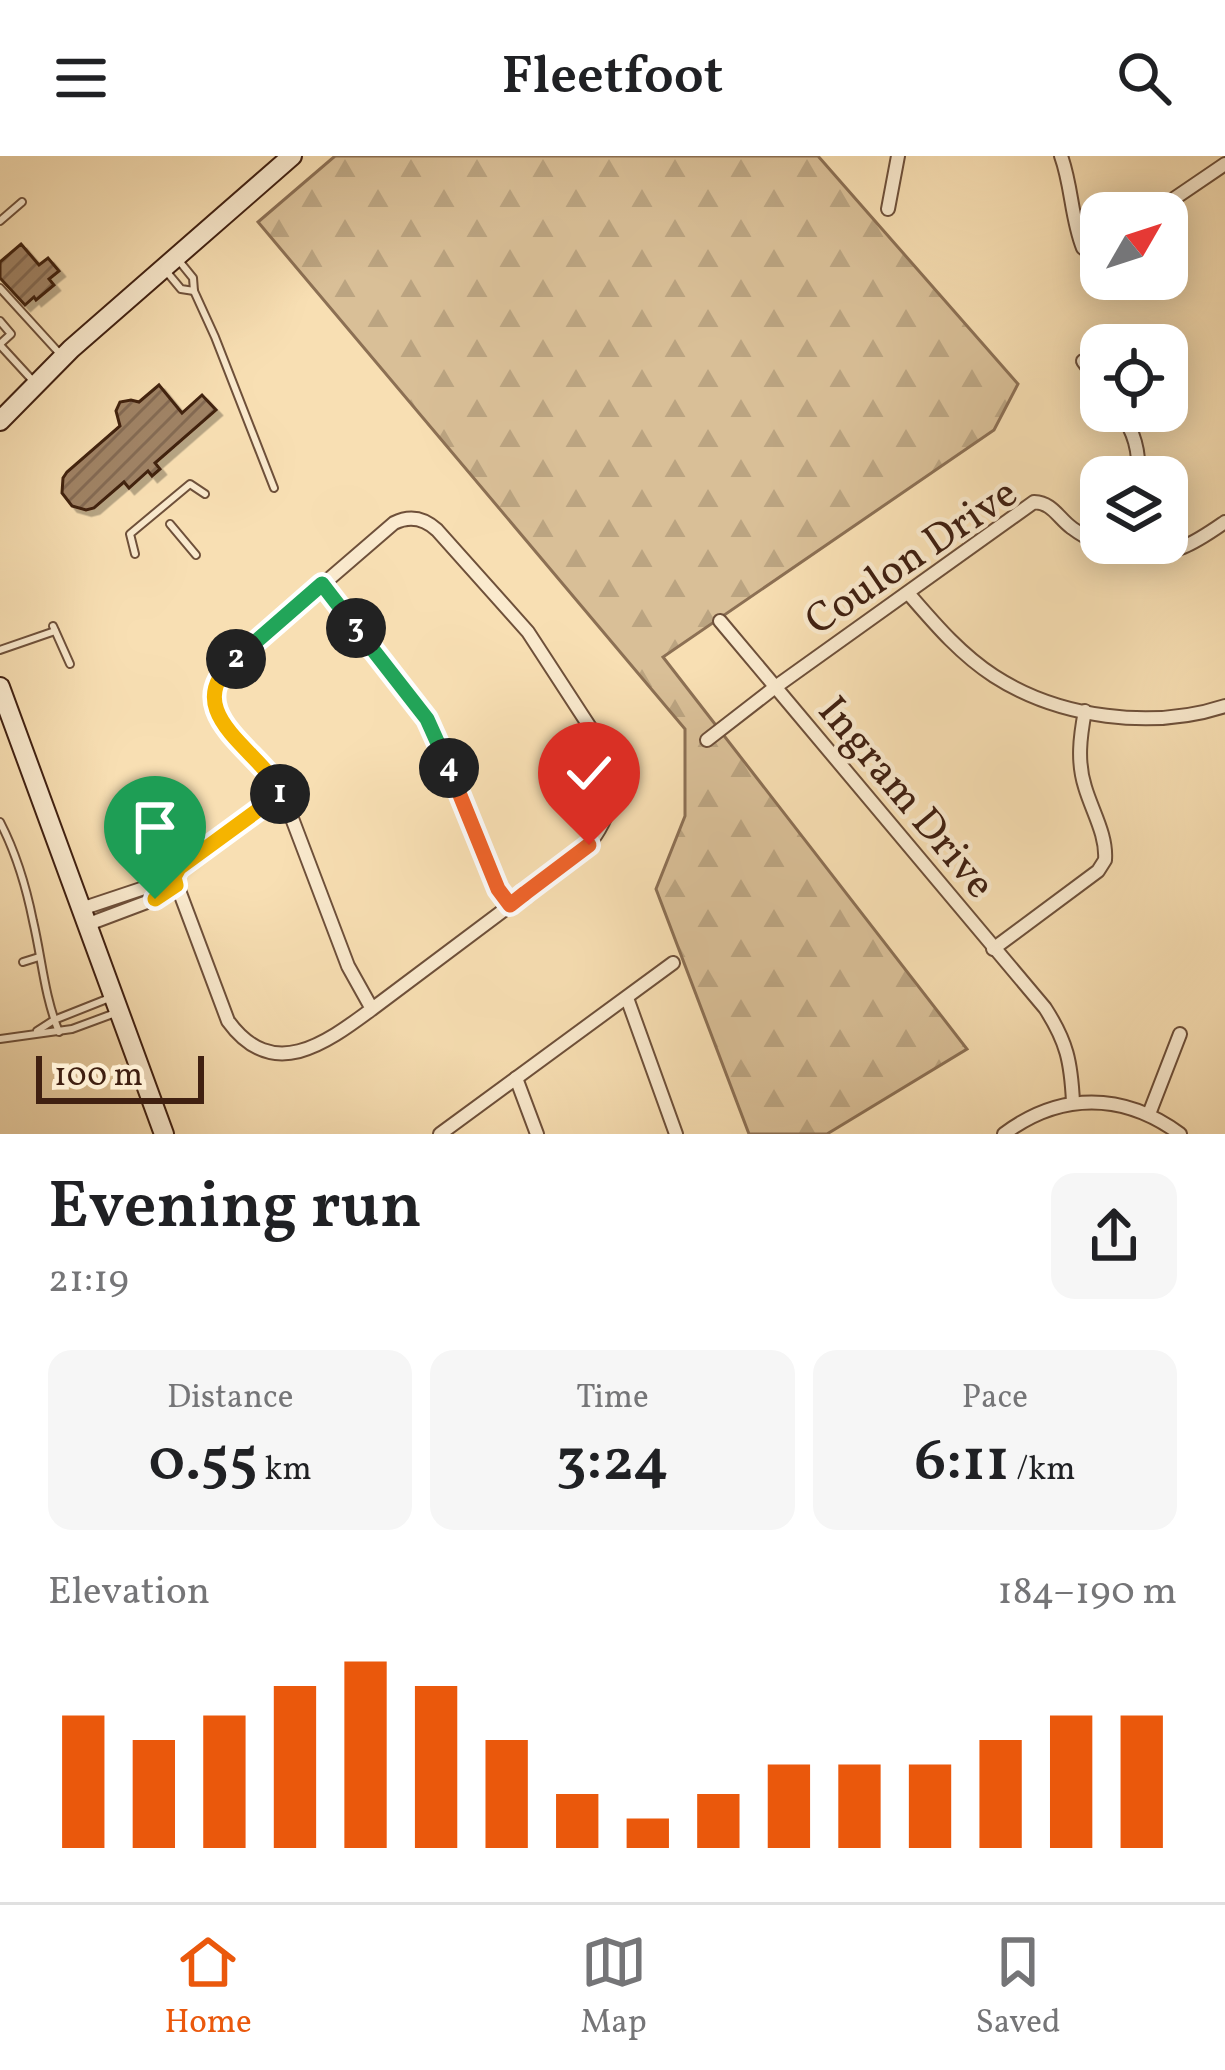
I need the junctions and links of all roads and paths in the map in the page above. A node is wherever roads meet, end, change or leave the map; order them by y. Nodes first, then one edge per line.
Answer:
1 (292, 156) edge
2 (898, 156) edge
3 (1061, 156) edge
4 (1225, 164) edge
5 (1184, 192) edge
6 (22, 202) dead end
7 (888, 209) dead end
8 (0, 220) edge
9 (1080, 241) edge
10 (170, 263) junction
11 (0, 288) edge
12 (194, 291) junction
13 (0, 321) edge
14 (0, 345) edge
15 (63, 357) junction
16 (37, 384) junction
17 (0, 421) edge
18 (274, 488) dead end
19 (205, 494) dead end
20 (1225, 522) edge
21 (170, 524) dead end
22 (1080, 534) edge
23 (1188, 544) edge
24 (135, 554) dead end
25 (196, 555) dead end
26 (322, 584) junction
27 (908, 593) junction
28 (720, 621) dead end
29 (0, 650) edge
30 (70, 664) dead end
31 (0, 687) edge
32 (774, 688) junction
33 (1225, 706) edge
34 (1084, 711) junction
35 (707, 740) dead end
36 (282, 792) junction
37 (0, 822) edge
38 (3, 835) edge
39 (176, 885) junction
40 (510, 905) junction
41 (84, 917) junction
42 (993, 949) junction
43 (39, 958) junction
44 (23, 962) dead end
45 (673, 963) dead end
46 (627, 998) junction
47 (116, 1004) junction
48 (372, 1009) junction
49 (54, 1020) junction
50 (59, 1031) junction
51 (34, 1033) junction
52 (1180, 1034) dead end
53 (0, 1039) edge
54 (516, 1078) junction
55 (1073, 1102) junction
56 (1149, 1114) junction
57 (164, 1134) edge
58 (440, 1134) edge
59 (537, 1134) edge
60 (676, 1134) edge
61 (1004, 1134) edge
62 (1180, 1134) edge

1 - 10 street
2 - 7 street
3 - 9 street
4 - 5 street
6 - 8 lane
10 - 12 lane
10 - 12 lane
10 - 15 street
11 - 15 lane
12 - 18 lane
13 - 14 lane
14 - 16 lane
15 - 16 street
16 - 17 street
19 - 24 lane
20 - 23 street, Coulon Drive
21 - 25 lane
22 - 27 street, Coulon Drive
26 - 36 street
26 - 40 street
26 - 40 street
27 - 32 street, Coulon Drive
27 - 34 street
28 - 32 street, Ingram Drive
29 - 30 lane
31 - 41 street
32 - 35 street, Coulon Drive
32 - 42 street, Ingram Drive
33 - 34 street
34 - 42 street
36 - 39 street
36 - 48 street
37 - 38 lane
38 - 43 lane
39 - 41 street
39 - 48 street
40 - 48 street
41 - 47 street
42 - 55 street, Ingram Drive
43 - 44 lane
43 - 49 lane
45 - 46 street
46 - 54 street
46 - 60 street
47 - 49 lane
47 - 50 lane
47 - 57 street
49 - 50 lane
49 - 51 lane
50 - 51 lane
51 - 53 lane
52 - 56 street
54 - 58 street
54 - 59 street
55 - 56 street
55 - 61 street
56 - 62 street

